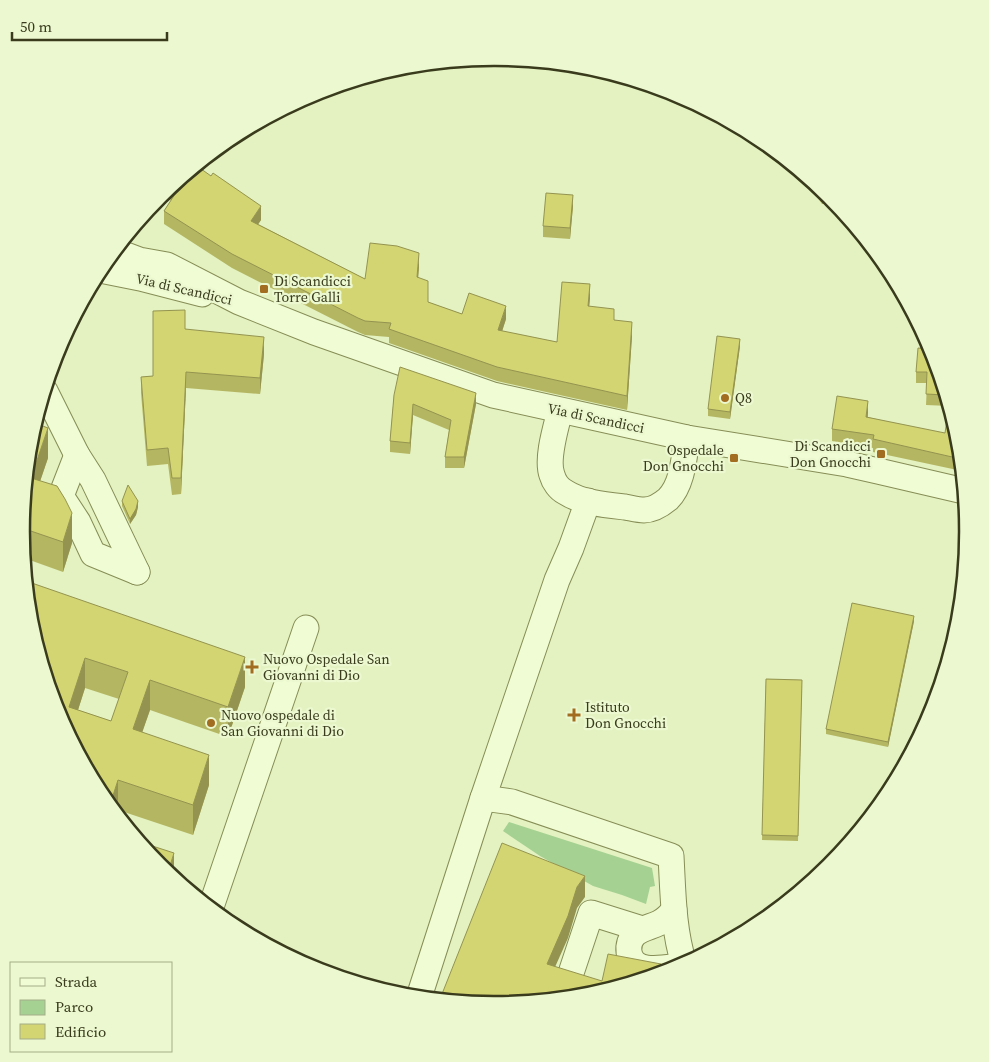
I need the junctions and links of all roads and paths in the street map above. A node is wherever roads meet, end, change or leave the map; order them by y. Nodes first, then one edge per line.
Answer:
1 (122, 253) edge
2 (109, 272) edge
3 (239, 302) junction
4 (49, 400) edge
5 (560, 410) junction
6 (687, 438) junction
7 (77, 455) junction
8 (957, 489) edge
9 (588, 501) junction
10 (306, 628) dead end
11 (483, 798) junction
12 (213, 901) edge
13 (674, 910) junction
14 (642, 929) junction
15 (681, 956) edge
16 (652, 968) edge
17 (572, 970) edge
18 (421, 990) edge

1 - 3 street, Via di Scandicci
2 - 3 street, Via di Scandicci
3 - 5 street, Via di Scandicci
4 - 7 street
5 - 6 street, Via di Scandicci
5 - 9 street
6 - 8 street, Via di Scandicci
6 - 9 street
7 - 7 street
9 - 11 street
10 - 12 street
11 - 13 street
11 - 18 street
13 - 14 street
13 - 15 street
14 - 16 street
14 - 17 street

